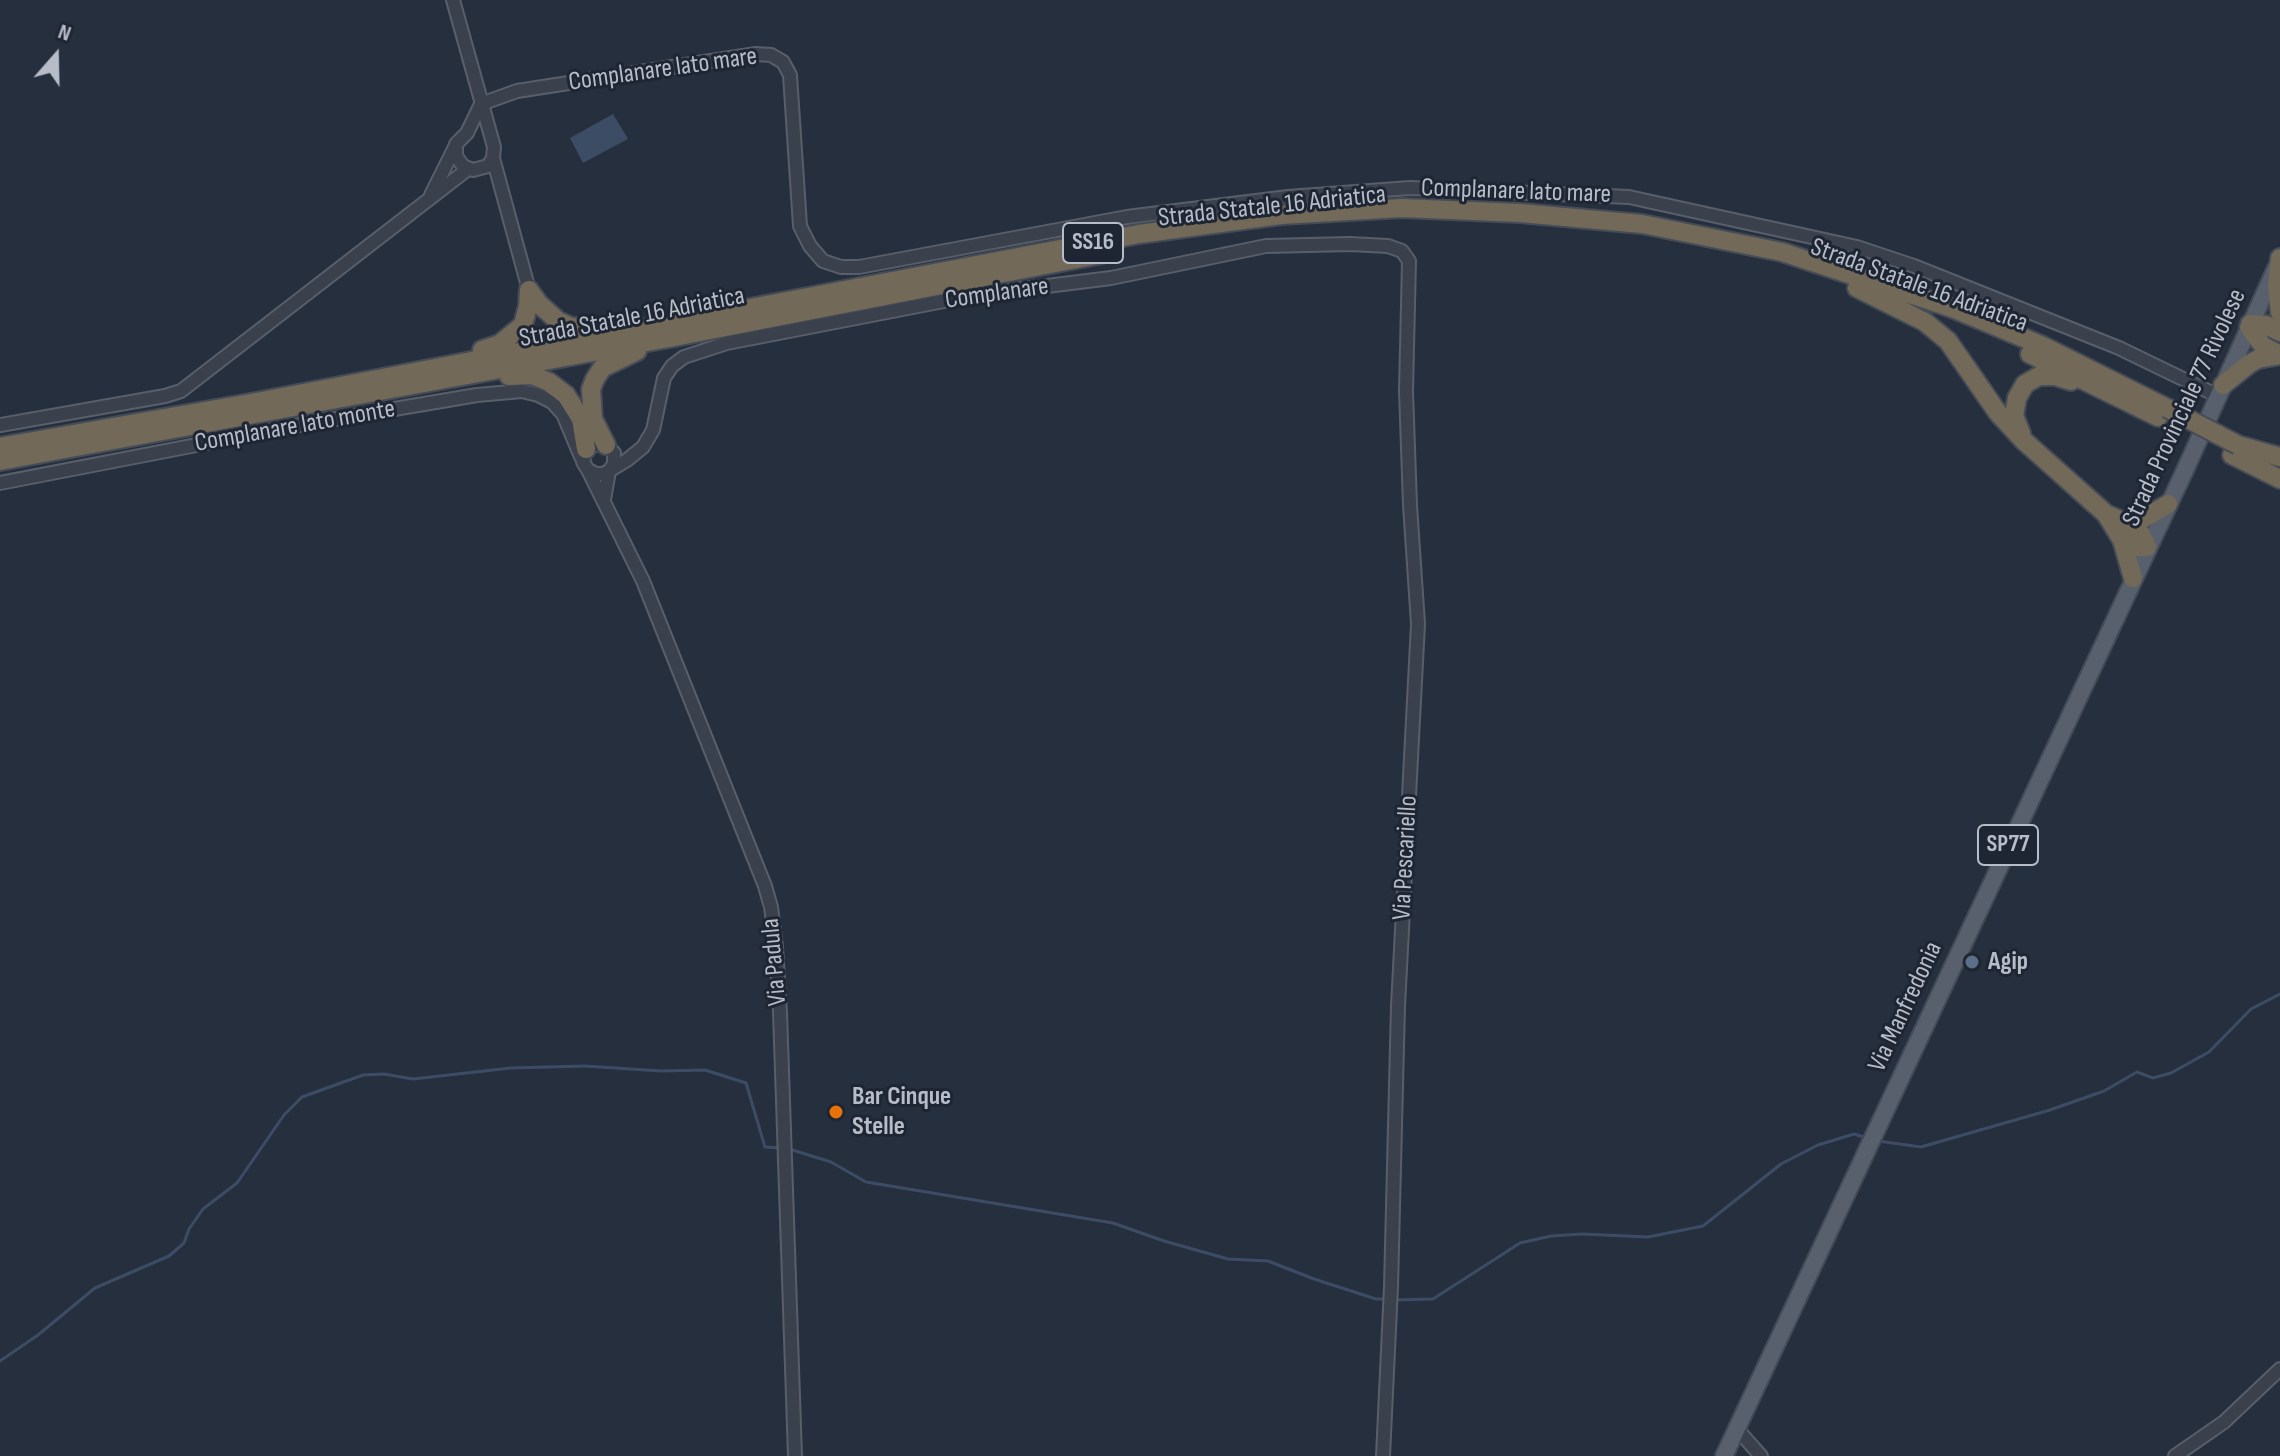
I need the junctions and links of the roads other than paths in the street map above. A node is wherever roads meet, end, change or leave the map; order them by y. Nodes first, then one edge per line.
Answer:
1 (453, 0) edge
2 (481, 104) junction
3 (467, 133) junction
4 (493, 143) junction
5 (456, 144) junction
6 (493, 158) junction
7 (483, 168) junction
8 (468, 169) junction
9 (500, 183) junction
10 (429, 200) junction
11 (2280, 258) edge
12 (1409, 261) joint
13 (1857, 288) junction
14 (529, 290) junction
15 (2280, 313) edge
16 (2250, 326) junction
17 (668, 331) junction
18 (2280, 332) edge
19 (2280, 355) edge
20 (426, 376) junction
21 (2221, 391) junction
22 (2112, 394) junction
23 (2164, 414) junction
24 (0, 425) edge
25 (2023, 440) junction
26 (608, 446) junction
27 (0, 447) edge
28 (643, 447) junction
29 (2235, 450) junction
30 (2280, 457) edge
31 (586, 460) junction
32 (0, 461) edge
33 (2280, 466) edge
34 (609, 471) junction
35 (2280, 479) edge
36 (0, 483) edge
37 (604, 500) junction
38 (2168, 504) junction
39 (2114, 518) junction
40 (2122, 540) junction
41 (2147, 547) junction
42 (2133, 578) junction
43 (2280, 1369) edge
44 (1737, 1429) junction
45 (795, 1456) edge
46 (1383, 1456) edge
47 (1724, 1456) edge
48 (1761, 1456) edge
49 (2175, 1456) edge

1 - 2 street
2 - 3 street
2 - 4 street
2 - 21 street, Complanare lato mare
3 - 4 street
3 - 5 street
4 - 6 street
5 - 8 street
5 - 10 street
6 - 7 street
6 - 9 street
7 - 8 street
7 - 9 street
8 - 10 street
9 - 14 street
10 - 24 street
11 - 15 highway
11 - 16 main road, Strada Provinciale 77 Rivolese / SP77
12 - 28 street, Complanare
12 - 46 street, Via Pescariello
13 - 17 highway, Strada Statale 16 Adriatica / SS16
13 - 22 highway, Strada Statale 16 Adriatica / SS16
13 - 25 highway
14 - 17 highway
14 - 20 highway
16 - 18 highway
16 - 19 highway
16 - 21 main road, Strada Provinciale 77 Rivolese / SP77
17 - 20 highway, Strada Statale 16 Adriatica / SS16
17 - 23 highway, Strada Statale 16 Adriatica / SS16
17 - 26 highway
19 - 21 highway
20 - 27 highway, Strada Statale 16 Adriatica / SS16
20 - 31 highway
20 - 32 highway, Strada Statale 16 Adriatica / SS16
21 - 38 main road, Strada Provinciale 77 Rivolese / SP77
22 - 23 highway, Strada Statale 16 Adriatica / SS16
22 - 25 highway
23 - 29 highway, Strada Statale 16 Adriatica / SS16, bridge
25 - 39 highway
26 - 28 street
26 - 31 street
26 - 34 street
28 - 34 street
29 - 30 highway
29 - 33 highway, Strada Statale 16 Adriatica / SS16
29 - 35 highway, Strada Statale 16 Adriatica / SS16
31 - 34 street
31 - 36 street, Complanare lato monte
31 - 37 street, Via Padula
34 - 37 street
37 - 45 street, Via Padula
38 - 39 highway
38 - 41 main road, Strada Provinciale 77 Rivolese / SP77
39 - 40 highway
39 - 41 highway
40 - 41 highway
40 - 42 highway
41 - 42 main road, Strada Provinciale 77 Rivolese / SP77
42 - 44 main road, Via Manfredonia / SP77
43 - 49 street
44 - 47 main road, Via Manfredonia / SP77
44 - 48 street

